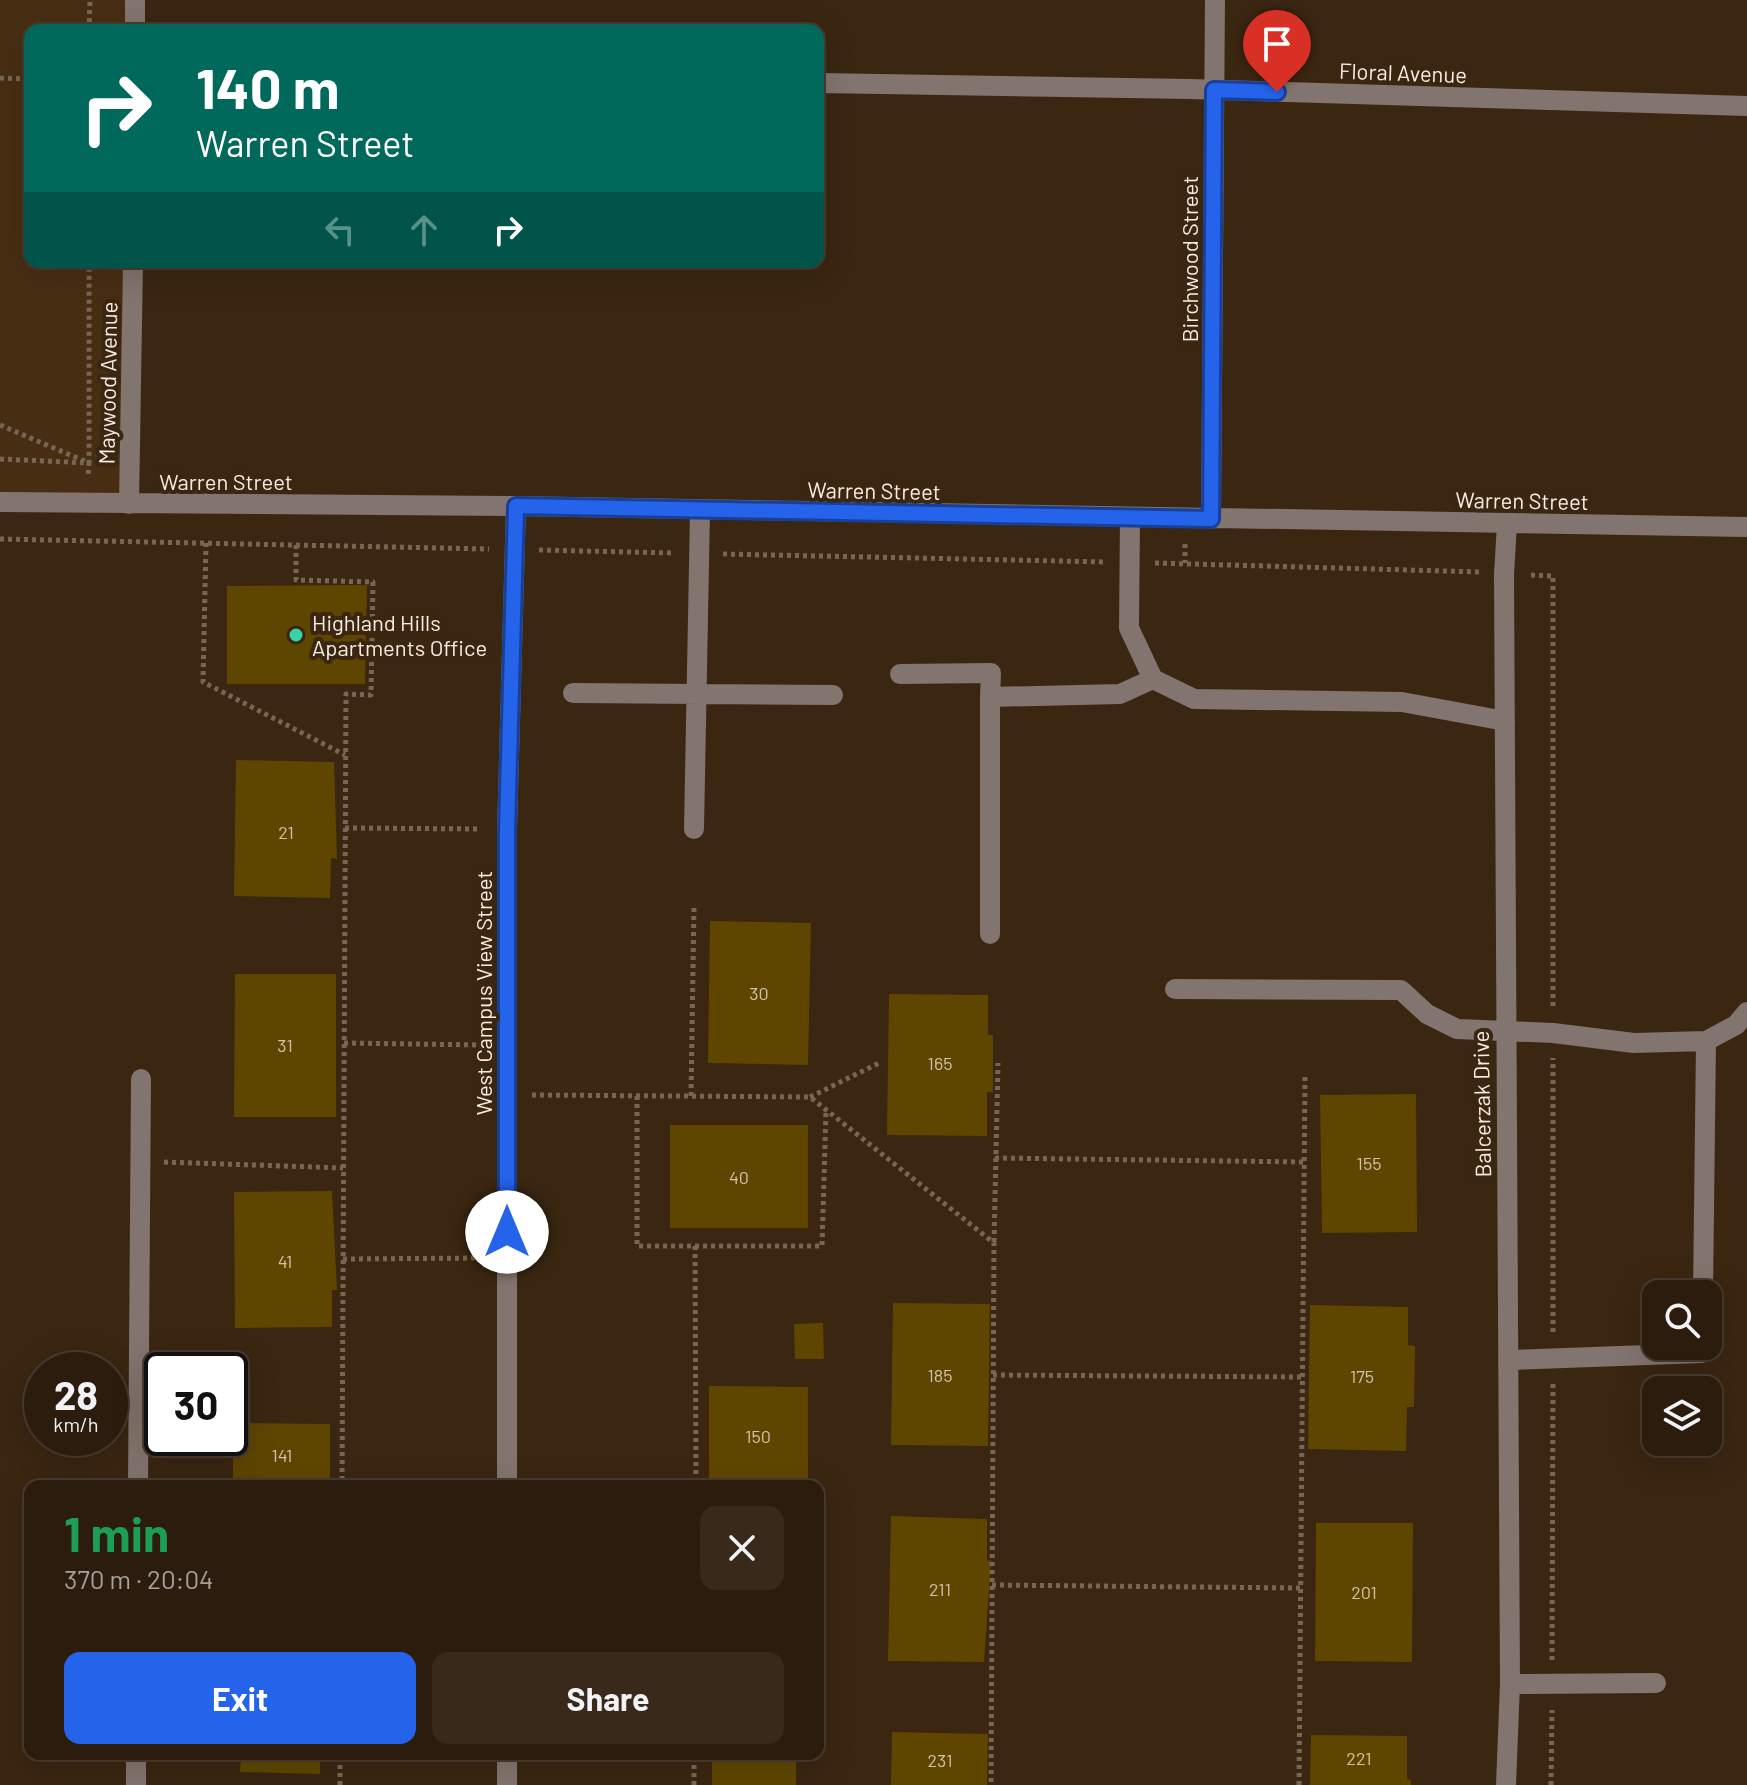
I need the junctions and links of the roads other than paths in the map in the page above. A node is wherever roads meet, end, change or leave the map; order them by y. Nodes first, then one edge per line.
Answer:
1 (135, 0) edge
2 (1215, 0) edge
3 (135, 24) edge
4 (824, 83) edge
5 (1214, 90) junction
6 (1747, 106) edge
7 (133, 268) edge
8 (0, 502) edge
9 (129, 504) junction
10 (516, 506) junction
11 (700, 511) junction
12 (1130, 518) junction
13 (1211, 519) junction
14 (1507, 524) junction
15 (1747, 527) edge
16 (900, 674) dead end
17 (1153, 679) junction
18 (697, 692) junction
19 (573, 693) dead end
20 (833, 695) dead end
21 (990, 697) junction
22 (1505, 721) junction
23 (694, 829) dead end
24 (990, 934) dead end
25 (1175, 989) dead end
26 (1747, 1012) edge
27 (1504, 1033) junction
28 (1706, 1041) junction
29 (141, 1079) dead end
30 (1703, 1280) edge
31 (1642, 1355) edge
32 (1509, 1360) junction
33 (138, 1480) edge
34 (507, 1480) edge
35 (1656, 1683) dead end
36 (1510, 1684) junction
37 (136, 1760) edge
38 (507, 1760) edge
39 (136, 1785) edge
40 (507, 1785) edge
41 (1506, 1785) edge

1 - 3 street
2 - 5 street, Birchwood Street
4 - 5 street, Floral Avenue
5 - 6 street, Floral Avenue
5 - 13 street, Birchwood Street
7 - 9 street, Maywood Avenue
8 - 9 street, Warren Street
9 - 10 street, Warren Street
10 - 11 street, Warren Street
10 - 34 street, West Campus View Street
11 - 12 street, Warren Street
11 - 18 street
12 - 13 street, Warren Street
12 - 17 street
13 - 14 street, Warren Street
14 - 15 street, Warren Street
14 - 22 street, Balcerzak Drive
16 - 21 street
17 - 21 street
17 - 22 street
18 - 19 street
18 - 20 street
18 - 23 street
21 - 24 street
22 - 27 street, Balcerzak Drive
25 - 27 street
26 - 28 street
27 - 28 street
27 - 32 street, Balcerzak Drive
28 - 30 street
29 - 33 street
31 - 32 street
32 - 36 street, Balcerzak Drive
35 - 36 street
36 - 41 street, Balcerzak Drive
37 - 39 street
38 - 40 street

